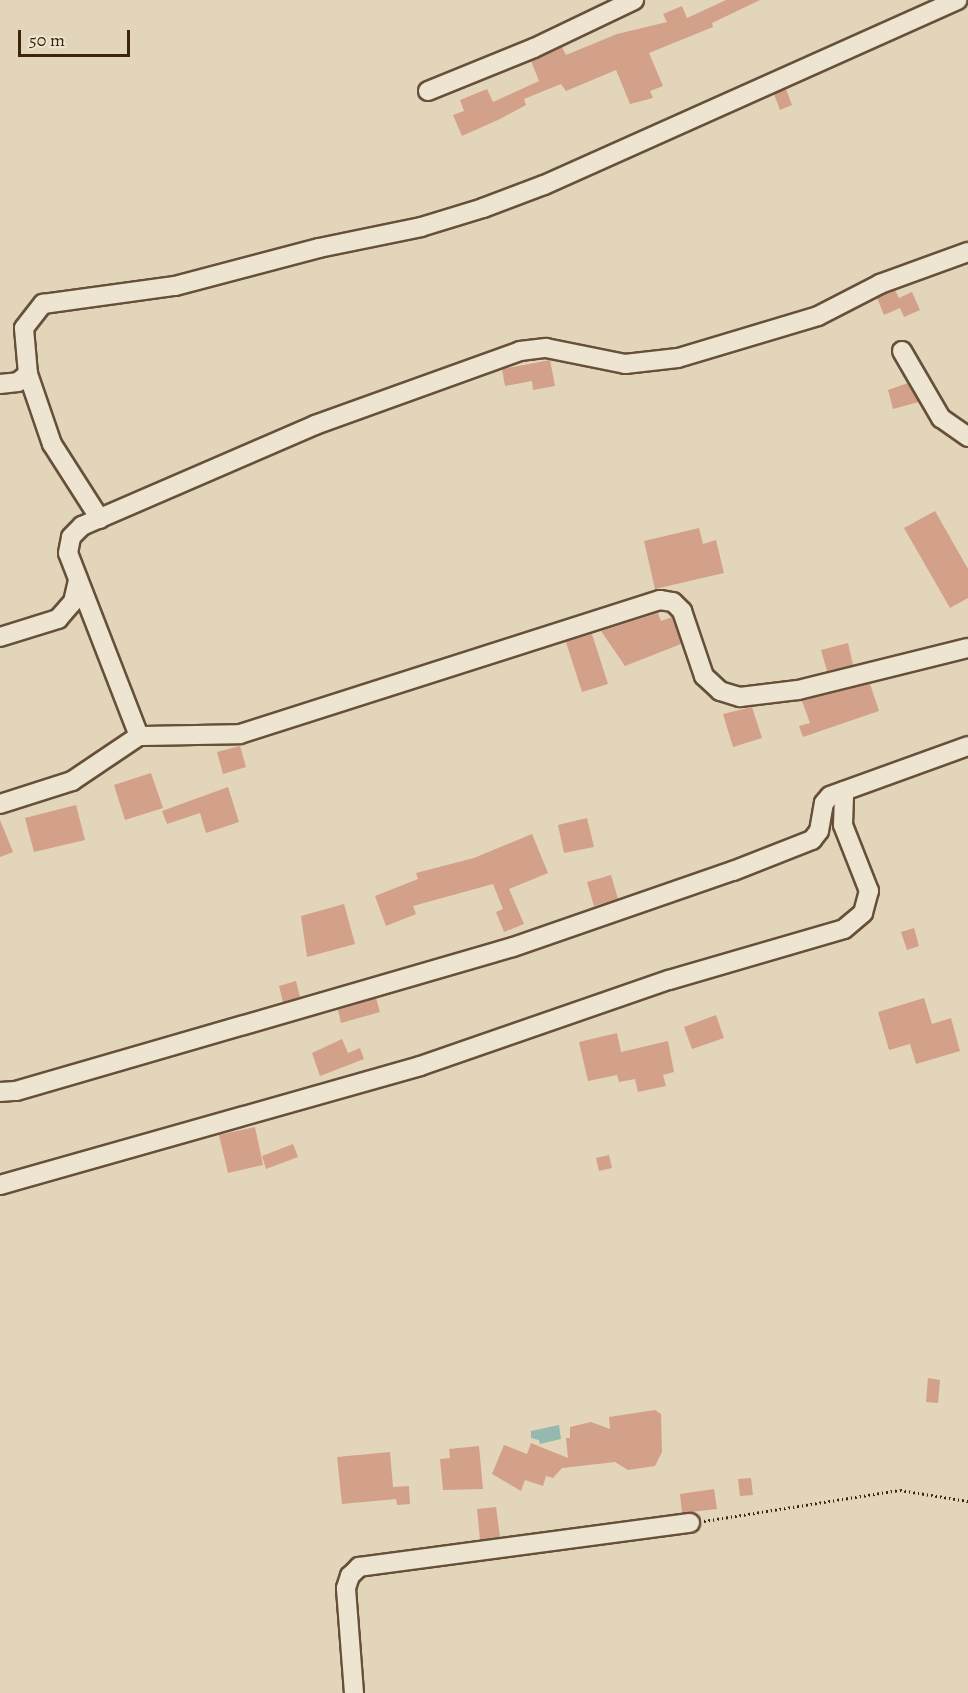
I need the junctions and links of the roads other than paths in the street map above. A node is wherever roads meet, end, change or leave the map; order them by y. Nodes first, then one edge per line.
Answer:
1 (634, 0) edge
2 (957, 0) edge
3 (428, 91) dead end
4 (968, 252) edge
5 (902, 351) dead end
6 (28, 374) junction
7 (0, 384) edge
8 (968, 437) edge
9 (100, 519) junction
10 (78, 580) junction
11 (0, 637) edge
12 (968, 648) edge
13 (139, 736) junction
14 (968, 746) edge
15 (844, 790) junction
16 (0, 804) edge
17 (0, 1092) edge
18 (0, 1185) edge
19 (690, 1523) road end
20 (354, 1693) edge

1 - 3 street
2 - 6 street
4 - 9 street
5 - 8 street
6 - 7 street
6 - 9 street
9 - 10 street
10 - 11 street
10 - 13 street
12 - 13 street
13 - 16 street
14 - 15 street
15 - 17 street
15 - 18 street
19 - 20 street

